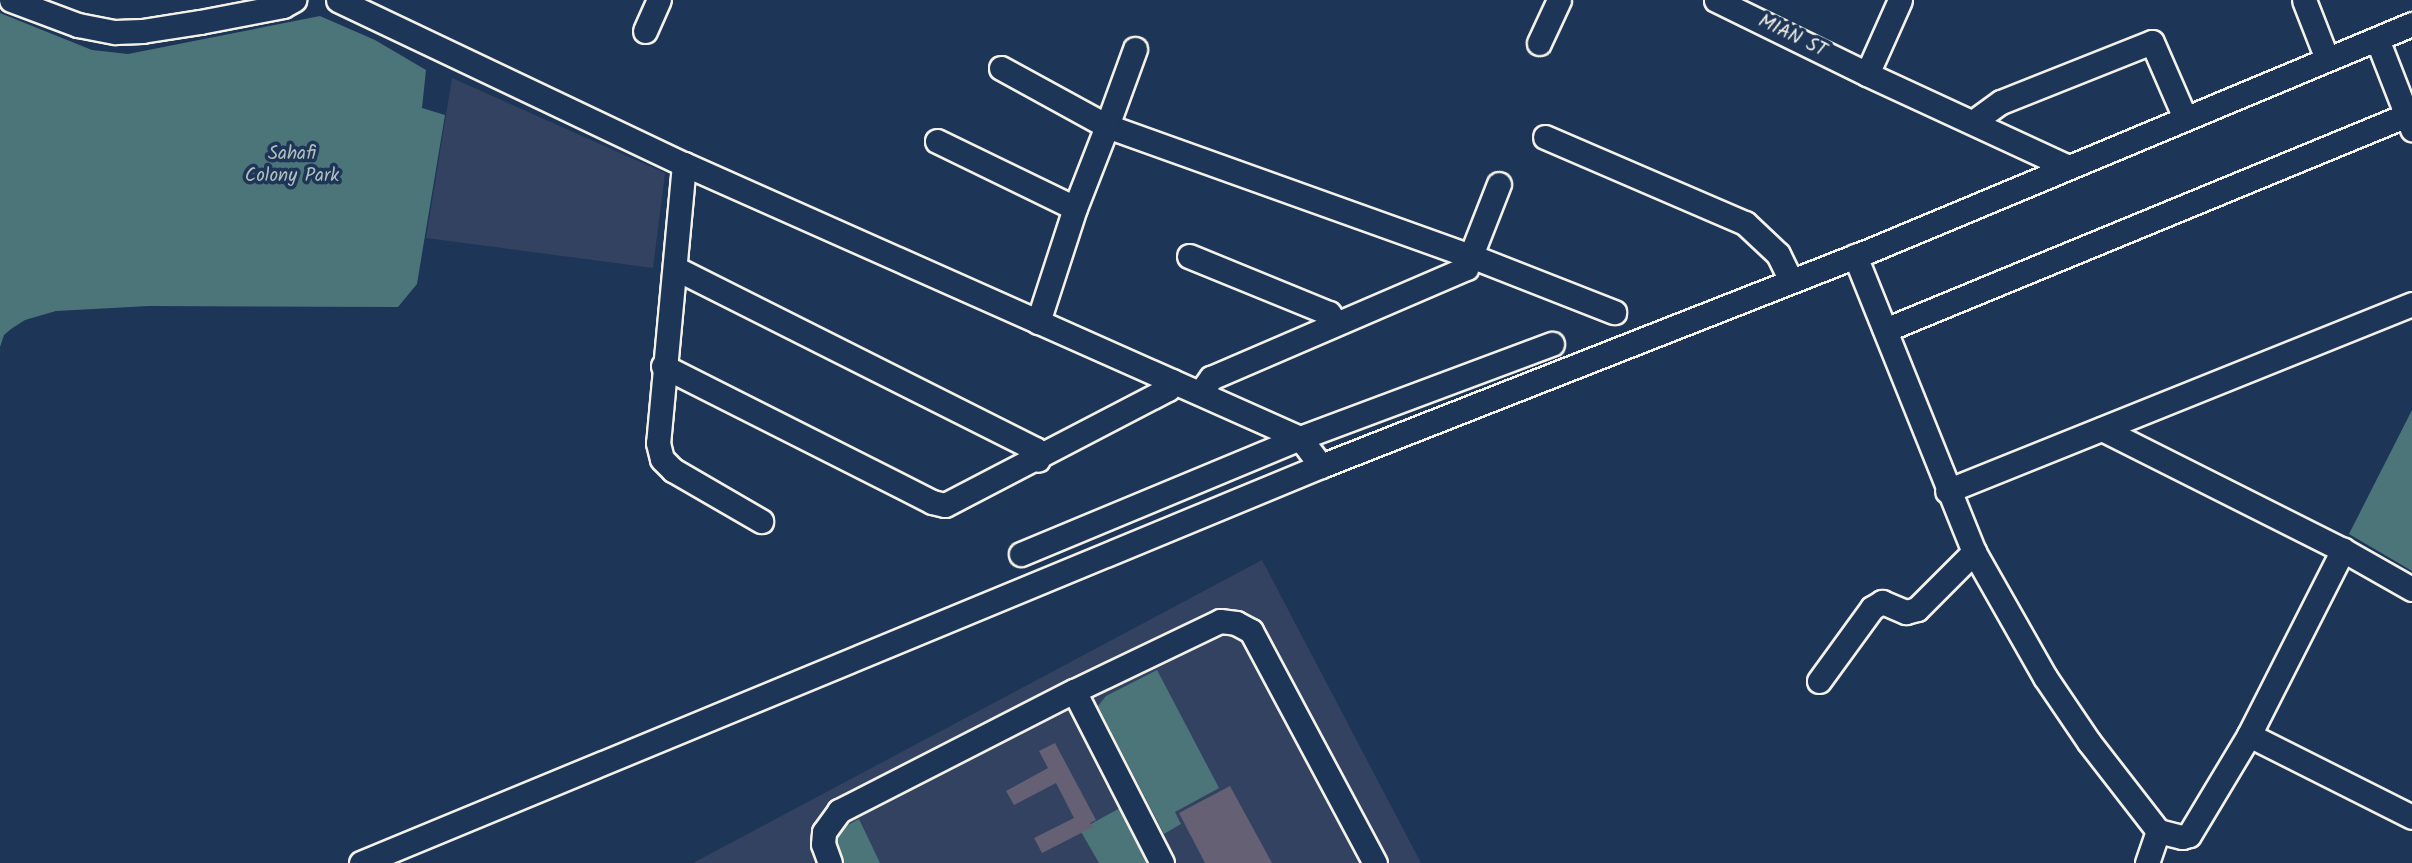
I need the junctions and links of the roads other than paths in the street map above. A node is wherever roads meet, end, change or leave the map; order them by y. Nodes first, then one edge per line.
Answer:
1 (11, 0) edge
2 (294, 0) edge
3 (338, 0) edge
4 (659, 0) edge
5 (1559, 0) edge
6 (1716, 0) edge
7 (1900, 0) edge
8 (2304, 0) edge
9 (2412, 24) edge
10 (645, 32) dead end
11 (2377, 39) junction
12 (1539, 43) dead end
13 (1135, 49) dead end
14 (2328, 59) junction
15 (1001, 68) dead end
16 (1867, 74) junction
17 (2185, 118) junction
18 (1973, 122) junction
19 (2409, 122) edge
20 (1107, 126) junction
21 (1545, 137) dead end
22 (937, 141) dead end
23 (684, 164) junction
24 (2068, 167) junction
25 (1499, 184) dead end
26 (1075, 208) junction
27 (1189, 256) dead end
28 (1471, 256) junction
29 (1854, 256) junction
30 (675, 268) junction
31 (1791, 281) junction
32 (2412, 304) edge
33 (1614, 312) dead end
34 (1038, 322) junction
35 (1336, 323) junction
36 (1885, 330) junction
37 (1552, 344) dead end
38 (663, 366) junction
39 (1172, 381) junction
40 (1200, 393) junction
41 (2102, 429) junction
42 (1300, 438) junction
43 (1038, 460) junction
44 (1321, 467) junction
45 (1947, 491) junction
46 (761, 521) dead end
47 (2343, 550) junction
48 (1974, 552) junction
49 (1021, 554) dead end
50 (2412, 589) edge
51 (1819, 681) dead end
52 (1074, 691) junction
53 (2249, 735) junction
54 (2412, 817) edge
55 (2158, 831) junction
56 (360, 863) edge
57 (830, 863) edge
58 (1161, 863) edge
59 (1375, 863) edge
60 (2147, 863) edge

1 - 2 street
3 - 23 street
4 - 10 street
5 - 12 street
6 - 16 street, MIAN ST
7 - 16 street
8 - 14 street
9 - 11 street
11 - 14 street
11 - 19 street
13 - 20 street
14 - 17 street
15 - 20 street
16 - 18 street, MIAN ST
17 - 18 street
17 - 24 street
18 - 24 street, MIAN ST
19 - 36 street
20 - 26 street
20 - 28 street
21 - 31 street
22 - 26 street
23 - 30 street
23 - 34 street
24 - 29 street
25 - 28 street
26 - 34 street
27 - 35 street
28 - 33 street
28 - 35 street
29 - 31 street
29 - 36 street
30 - 38 street
30 - 43 street
31 - 44 street
32 - 41 street
34 - 39 street
35 - 40 street
36 - 45 street
37 - 42 street
38 - 43 street
38 - 46 street
39 - 40 street
39 - 43 street
40 - 42 street
41 - 45 street
41 - 47 street
42 - 44 street
42 - 49 street
44 - 56 street
45 - 48 street
47 - 50 street
47 - 53 street
48 - 51 street
48 - 55 street
52 - 57 street
52 - 58 street
52 - 59 street
53 - 54 street
53 - 55 street
55 - 60 street

